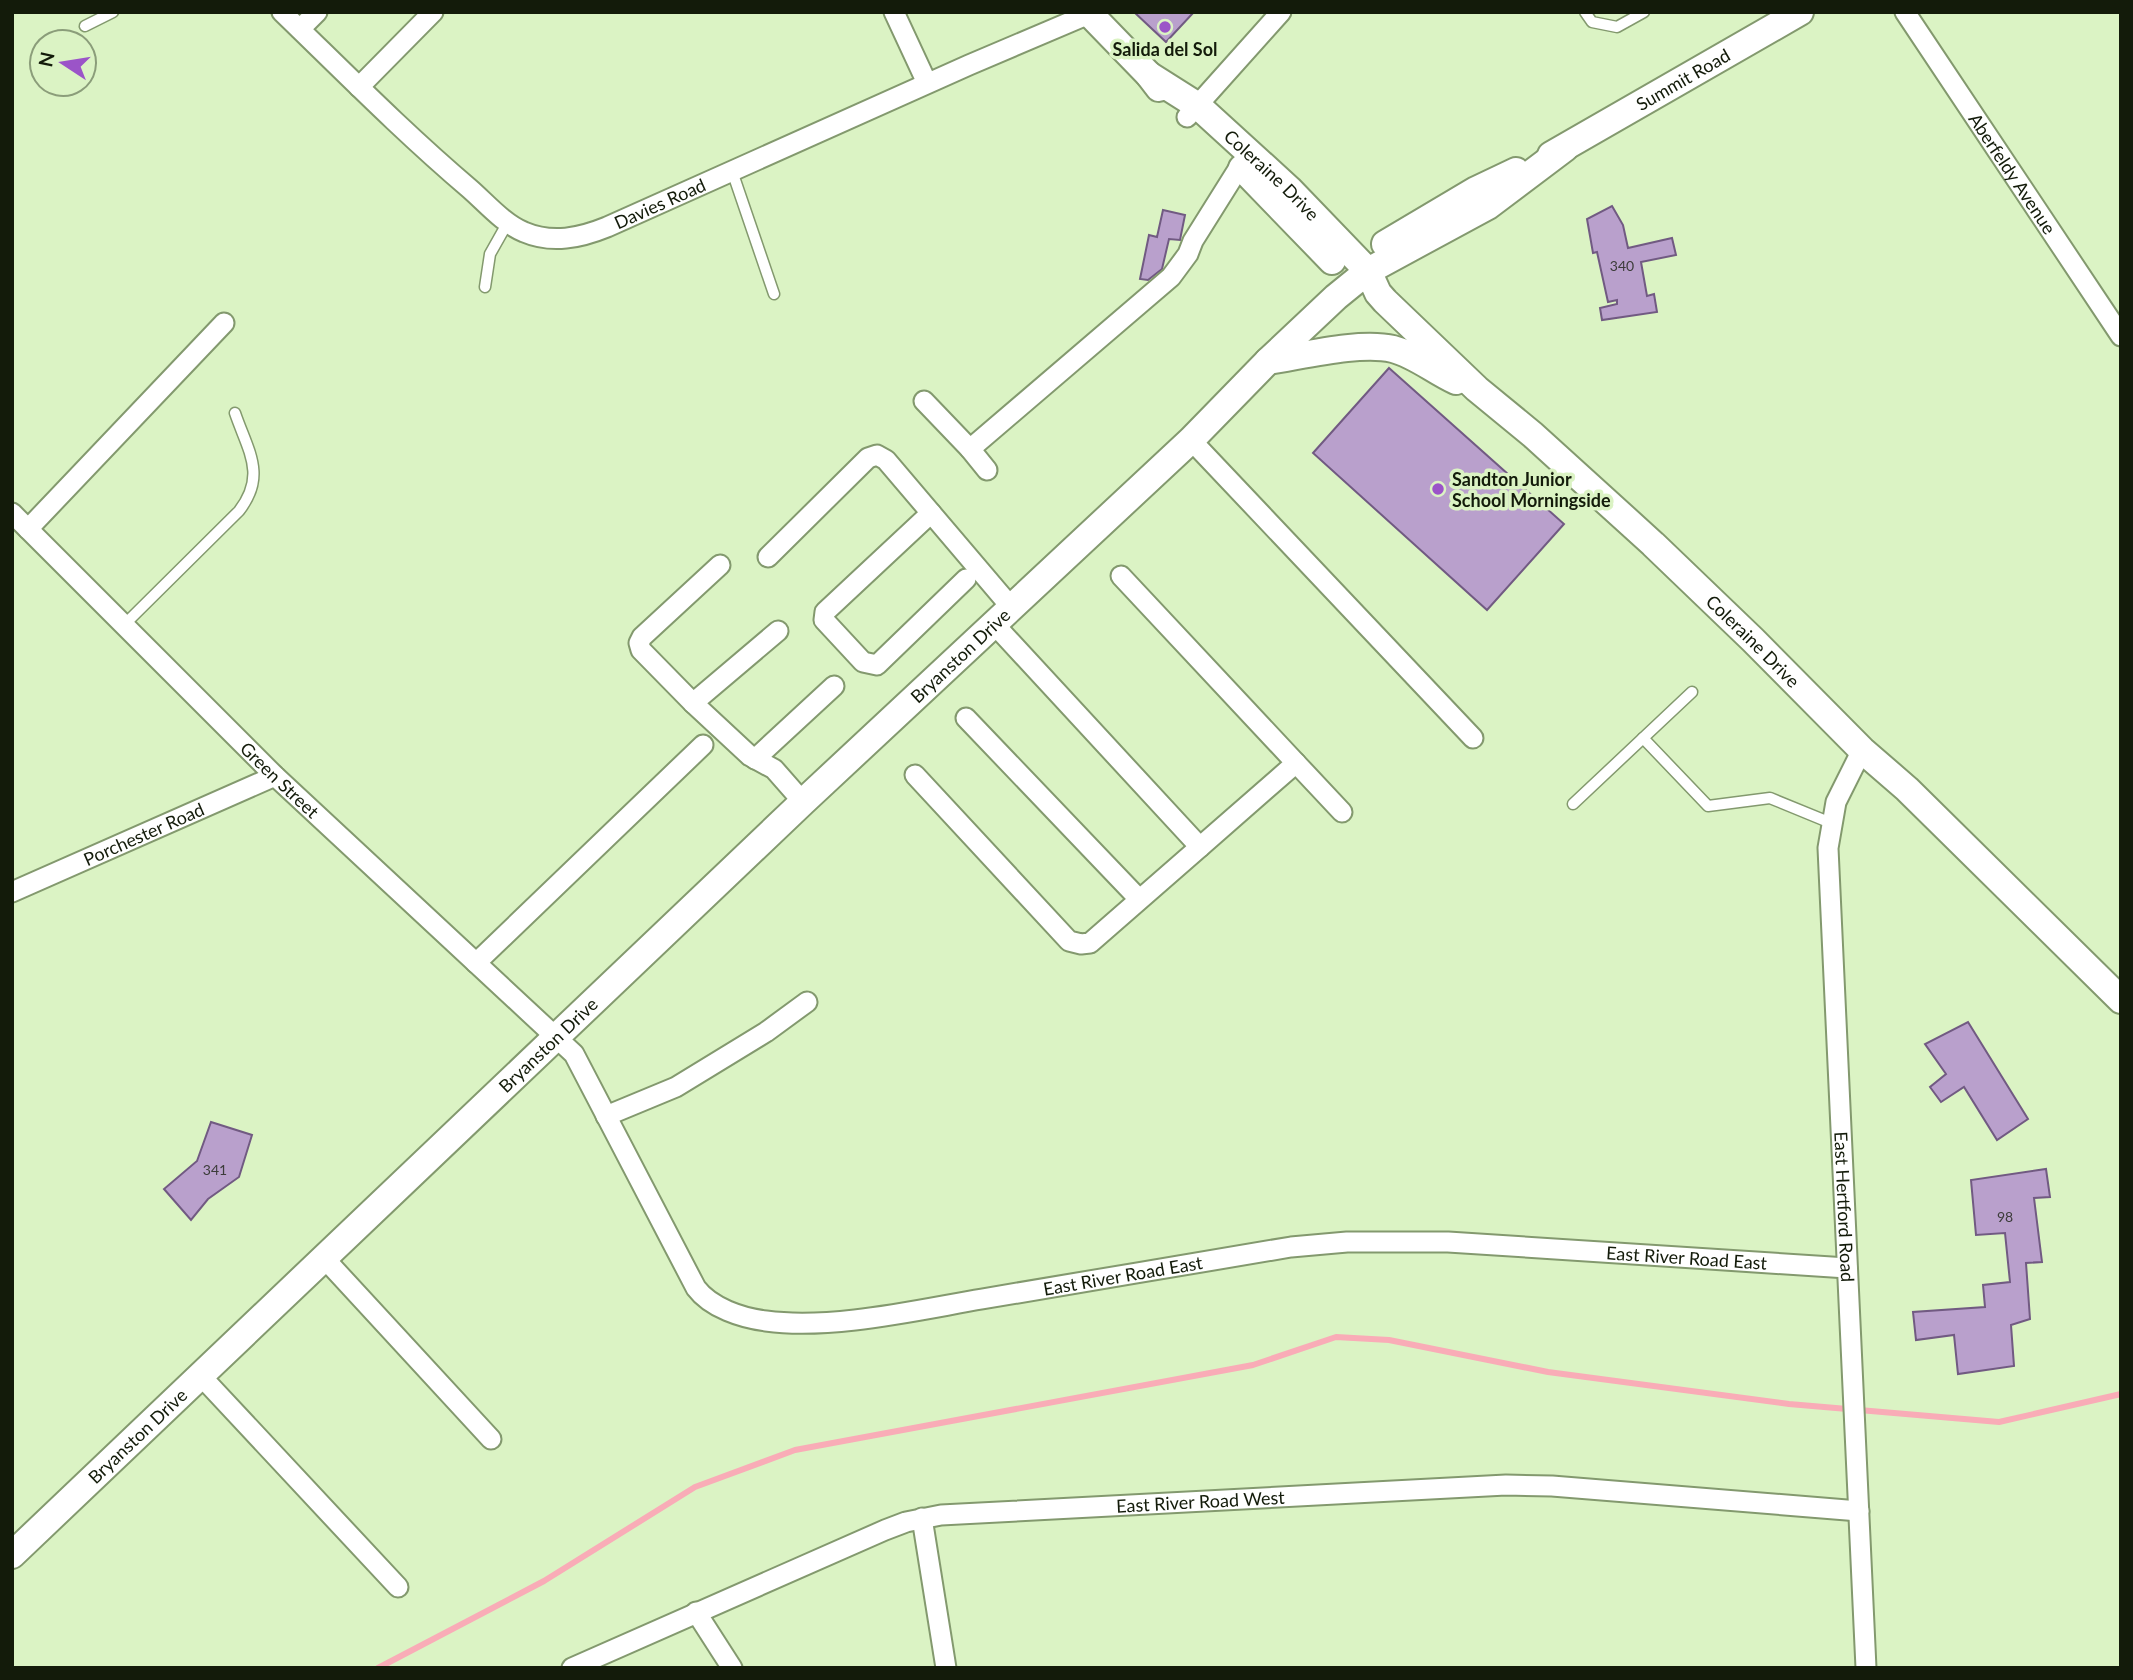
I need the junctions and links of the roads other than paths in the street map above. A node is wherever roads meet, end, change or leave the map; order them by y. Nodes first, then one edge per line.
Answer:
1 (113, 12) edge
2 (282, 12) edge
3 (317, 12) edge
4 (433, 12) edge
5 (894, 12) edge
6 (1281, 12) edge
7 (1585, 12) edge
8 (1644, 12) edge
9 (1800, 12) edge
10 (1905, 12) edge
11 (1088, 13) edge
12 (85, 26) dead end
13 (300, 29) junction
14 (928, 83) junction
15 (359, 87) junction
16 (1192, 112) junction
17 (1231, 151) junction
18 (732, 171) junction
19 (508, 222) junction
20 (1359, 276) junction
21 (485, 287) dead end
22 (774, 294) dead end
23 (224, 323) dead end
24 (2121, 336) edge
25 (1268, 361) junction
26 (1477, 389) junction
27 (924, 401) dead end
28 (235, 413) dead end
29 (1191, 440) junction
30 (970, 449) junction
31 (987, 470) dead end
32 (12, 513) edge
33 (930, 513) junction
34 (28, 528) junction
35 (1087, 535) junction
36 (768, 557) dead end
37 (720, 565) dead end
38 (1121, 576) dead end
39 (965, 579) dead end
40 (1002, 615) junction
41 (125, 624) junction
42 (778, 631) dead end
43 (834, 685) dead end
44 (1692, 692) dead end
45 (693, 703) junction
46 (966, 718) dead end
47 (1473, 738) dead end
48 (1643, 738) junction
49 (703, 745) dead end
50 (1862, 750) junction
51 (755, 759) junction
52 (1296, 763) junction
53 (915, 775) dead end
54 (275, 776) junction
55 (803, 802) junction
56 (1573, 804) dead end
57 (1342, 812) dead end
58 (1831, 823) junction
59 (1200, 847) junction
60 (12, 892) edge
61 (1139, 899) junction
62 (476, 963) junction
63 (2121, 1000) edge
64 (807, 1002) dead end
65 (558, 1037) junction
66 (607, 1116) junction
67 (325, 1258) junction
68 (1847, 1268) junction
69 (201, 1376) junction
70 (491, 1438) dead end
71 (1859, 1511) junction
72 (922, 1518) junction
73 (12, 1555) edge
74 (397, 1587) dead end
75 (696, 1612) junction
76 (572, 1668) edge
77 (732, 1668) edge
78 (946, 1668) edge
79 (1866, 1668) edge

1 - 12 lane
2 - 13 street, Davies Road
3 - 13 street
4 - 15 street
5 - 14 street
6 - 16 street
7 - 8 lane
9 - 20 main road, Summit Road
10 - 24 street, Aberfeldy Avenue
11 - 14 street, Davies Road
11 - 16 main road, Coleraine Drive
13 - 15 street, Davies Road
14 - 18 street, Davies Road
15 - 19 street, Davies Road
16 - 17 main road, Coleraine Drive
17 - 20 main road, Coleraine Drive
17 - 30 street
18 - 19 street, Davies Road
18 - 22 lane
19 - 21 lane
20 - 25 main road, Bryanston Drive
20 - 26 main road, Coleraine Drive
20 - 35 main road, Bryanston Drive
23 - 34 street
25 - 26 main road
25 - 29 main road, Bryanston Drive
26 - 50 main road, Coleraine Drive
27 - 30 street
28 - 41 lane
29 - 35 main road, Bryanston Drive
29 - 47 street
30 - 31 street
32 - 34 street, Green Street
33 - 36 street
33 - 39 street
33 - 40 street
34 - 41 street, Green Street
35 - 40 main road, Bryanston Drive
37 - 45 street
38 - 52 street
40 - 55 main road, Bryanston Drive
40 - 59 street
41 - 54 street, Green Street
42 - 45 street
43 - 51 street
44 - 48 lane
45 - 51 street
46 - 61 street
48 - 56 lane
48 - 58 lane
49 - 62 street
50 - 58 street, East Hertford Road
50 - 63 main road, Coleraine Drive
51 - 55 street
52 - 57 street
52 - 59 street
53 - 61 street
54 - 60 street, Porchester Road
54 - 62 street, Green Street
55 - 65 main road, Bryanston Drive
58 - 68 street, East Hertford Road
59 - 61 street
62 - 65 street, Green Street
64 - 66 street
65 - 66 street, East River Road East
65 - 67 main road, Bryanston Drive
66 - 68 street, East River Road East
67 - 69 main road, Bryanston Drive
67 - 70 street
68 - 71 street, East Hertford Road
69 - 73 main road, Bryanston Drive
69 - 74 street
71 - 72 street, East River Road West
71 - 79 street, East Hertford Road
72 - 75 street, East River Road West
72 - 78 street
75 - 76 street, East River Road West
75 - 77 street

